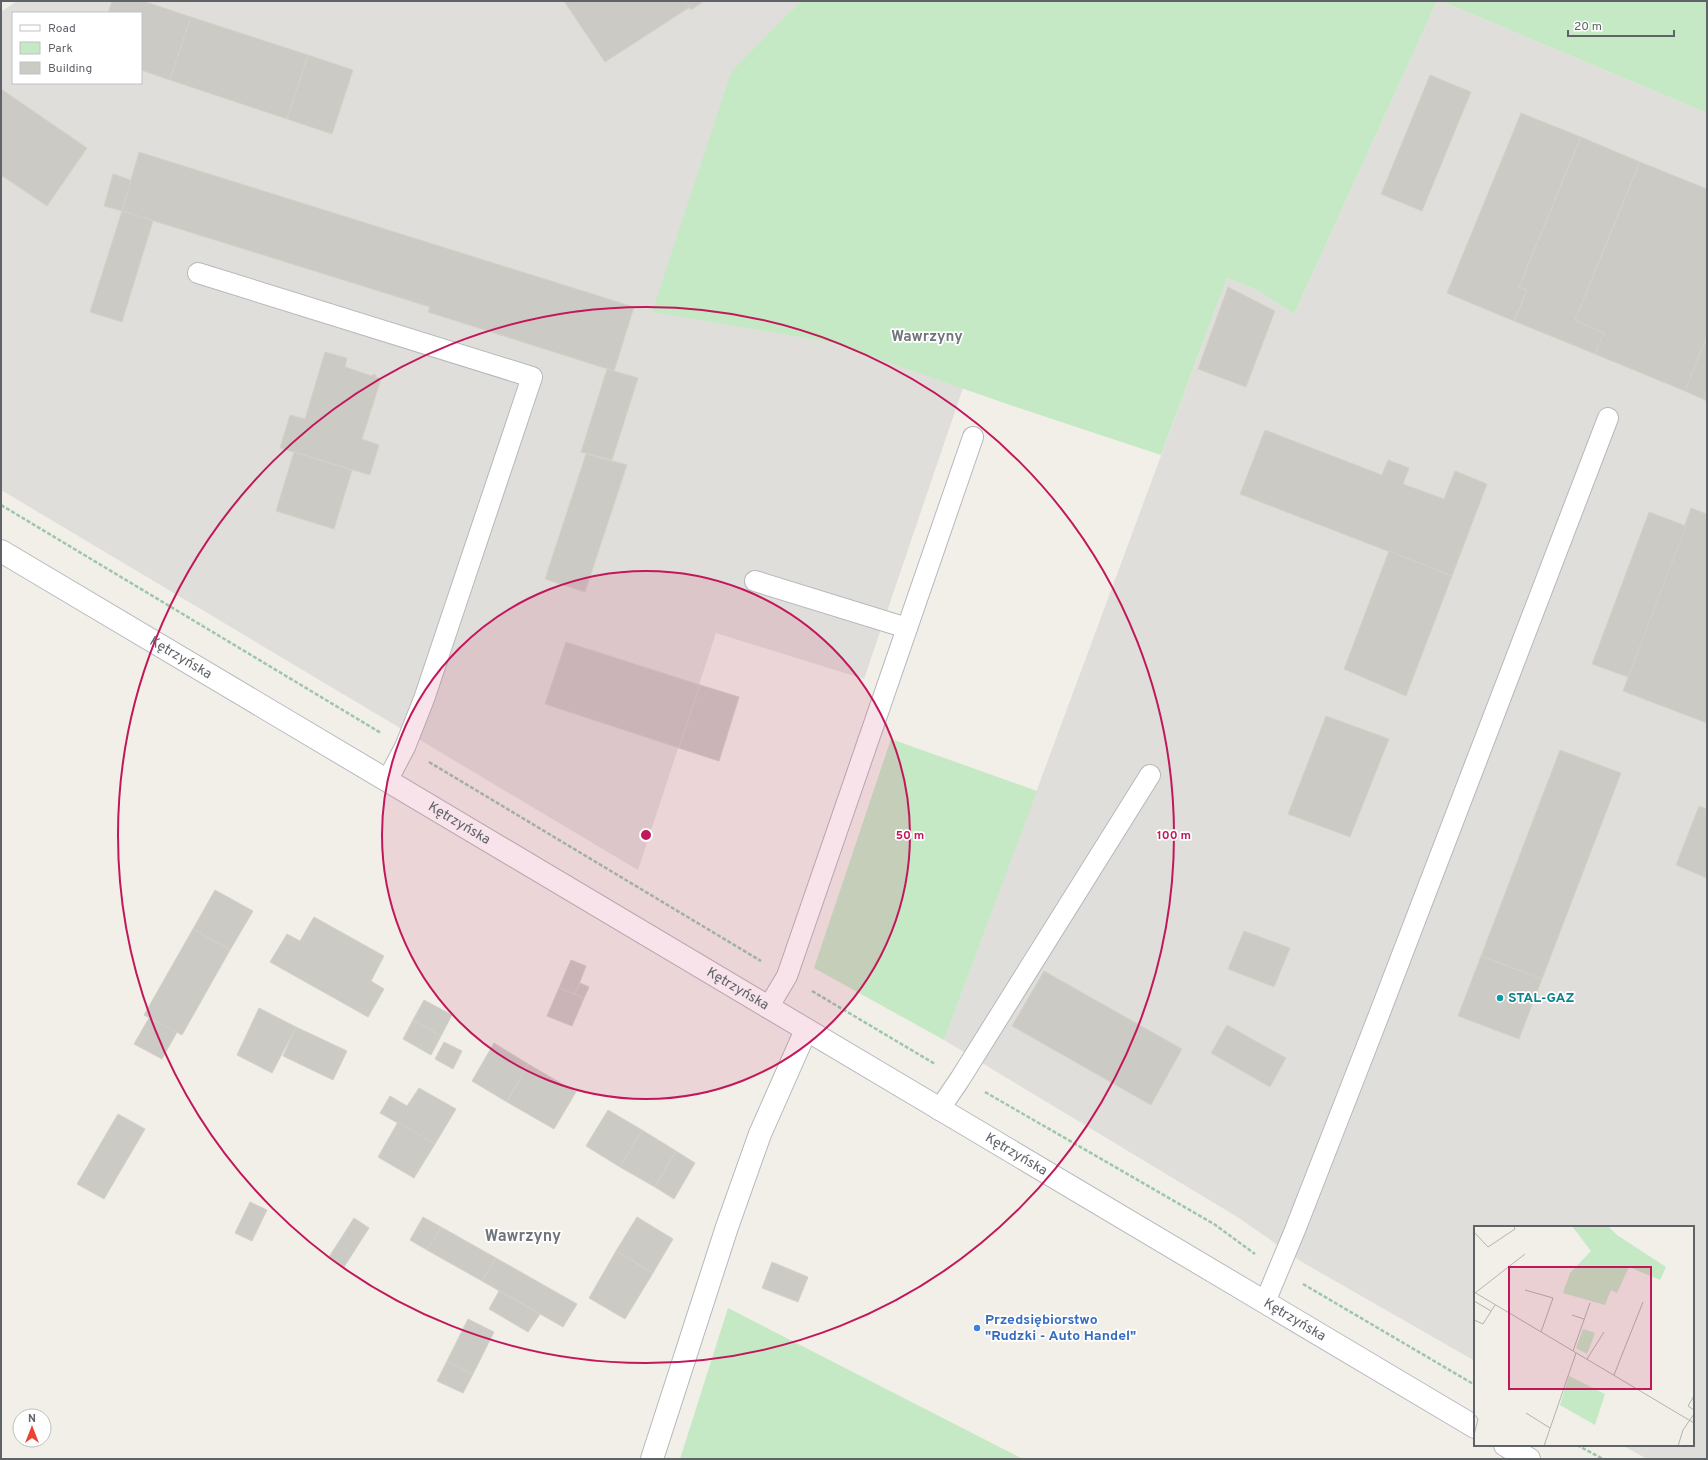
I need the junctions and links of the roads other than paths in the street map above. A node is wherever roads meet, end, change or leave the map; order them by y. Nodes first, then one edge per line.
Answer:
1 (198, 273) dead end
2 (1608, 418) dead end
3 (973, 437) dead end
4 (1, 551) edge
5 (755, 581) dead end
6 (907, 628) junction
7 (1150, 775) dead end
8 (386, 781) junction
9 (768, 1008) junction
10 (806, 1030) junction
11 (939, 1110) junction
12 (1265, 1302) junction
13 (1474, 1426) edge
14 (1507, 1446) edge
15 (652, 1459) edge
16 (1529, 1459) edge

1 - 8 lane
2 - 12 lane
3 - 6 lane
4 - 8 main road, Kętrzyńska
5 - 6 lane
6 - 9 lane
7 - 11 lane
8 - 9 main road, Kętrzyńska
9 - 10 main road, Kętrzyńska
10 - 11 main road, Kętrzyńska
10 - 15 main road
11 - 12 main road, Kętrzyńska
12 - 13 main road, Kętrzyńska
14 - 16 main road

